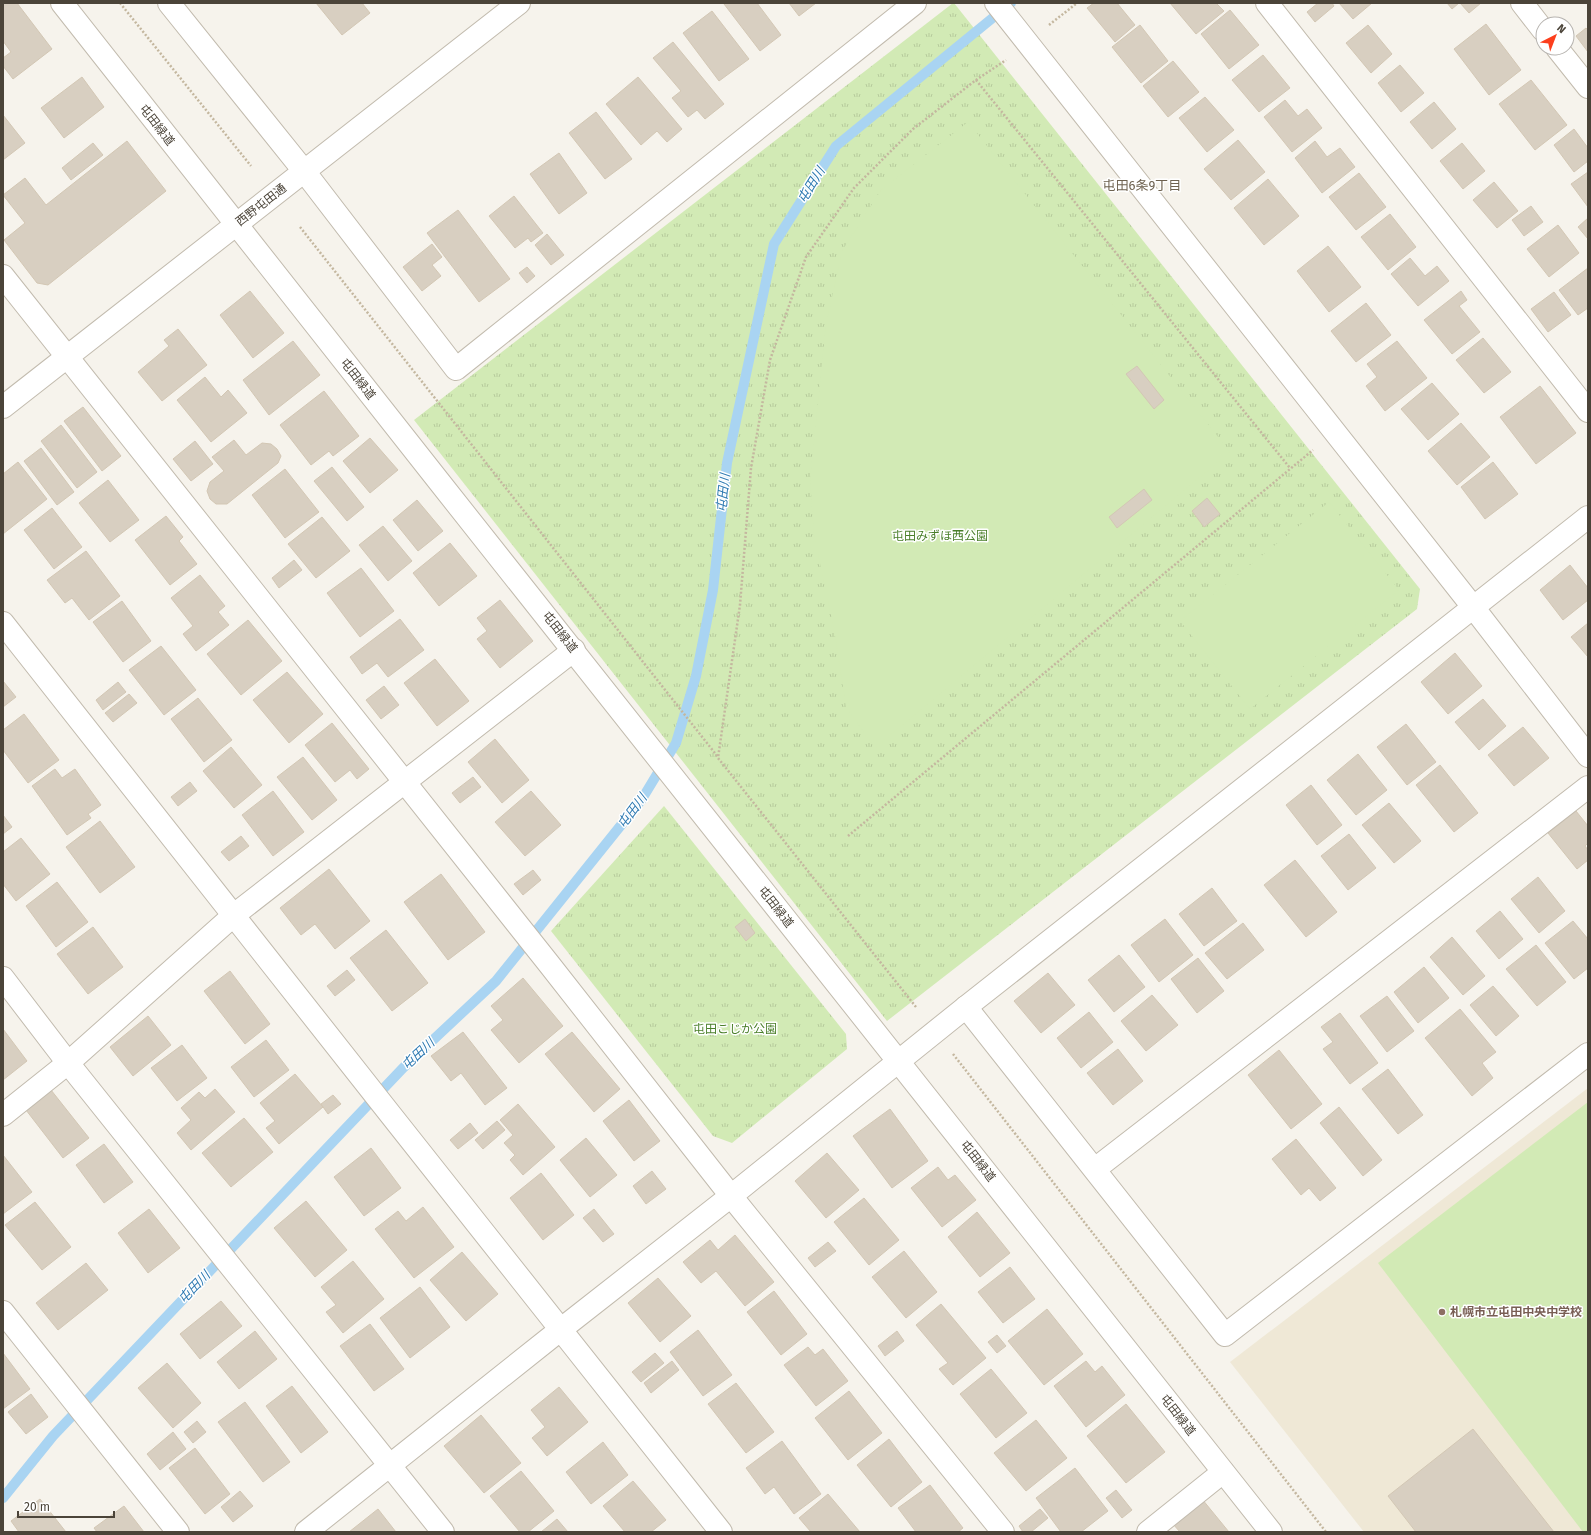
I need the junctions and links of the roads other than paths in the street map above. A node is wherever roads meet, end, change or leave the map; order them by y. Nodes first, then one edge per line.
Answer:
1 (62, 3) edge
2 (169, 3) edge
3 (519, 3) edge
4 (915, 3) edge
5 (996, 3) edge
6 (1267, 3) edge
7 (1522, 3) edge
8 (1535, 20) edge
9 (1563, 56) edge
10 (1588, 87) edge
11 (304, 171) junction
12 (236, 225) junction
13 (3, 276) edge
14 (67, 357) junction
15 (3, 406) edge
16 (1588, 411) edge
17 (1588, 517) edge
18 (1473, 607) junction
19 (3, 623) edge
20 (574, 650) junction
21 (1588, 756) edge
22 (405, 782) junction
23 (1588, 787) edge
24 (234, 915) junction
25 (3, 978) edge
26 (966, 1007) junction
27 (1588, 1054) edge
28 (899, 1061) junction
29 (68, 1063) junction
30 (3, 1115) edge
31 (1095, 1169) junction
32 (731, 1196) junction
33 (3, 1312) edge
34 (560, 1330) junction
35 (390, 1465) junction
36 (1223, 1472) junction
37 (178, 1532) edge
38 (306, 1532) edge
39 (443, 1532) edge
40 (721, 1532) edge
41 (1003, 1532) edge
42 (1148, 1532) edge
43 (1271, 1532) edge

1 - 12 street, 屯田緑道
2 - 11 street
3 - 11 street, 西野屯田通
4 - 11 street
5 - 18 street
6 - 16 street
7 - 8 street
9 - 10 street
11 - 12 street, 西野屯田通
12 - 14 street, 西野屯田通
12 - 20 street, 屯田緑道
13 - 14 street
14 - 15 street, 西野屯田通
14 - 22 street
17 - 18 street
18 - 21 street
18 - 26 street
19 - 24 street
20 - 22 street
20 - 28 street, 屯田緑道
22 - 24 street
22 - 32 street
23 - 31 street
24 - 29 street
24 - 34 street
25 - 29 street
26 - 28 street
26 - 31 street
27 - 31 street
28 - 32 street
28 - 36 street, 屯田緑道
29 - 30 street
29 - 35 street
32 - 34 street
32 - 41 street
33 - 37 street
34 - 35 street
34 - 40 street
35 - 38 street
35 - 39 street
36 - 42 street
36 - 43 street, 屯田緑道

